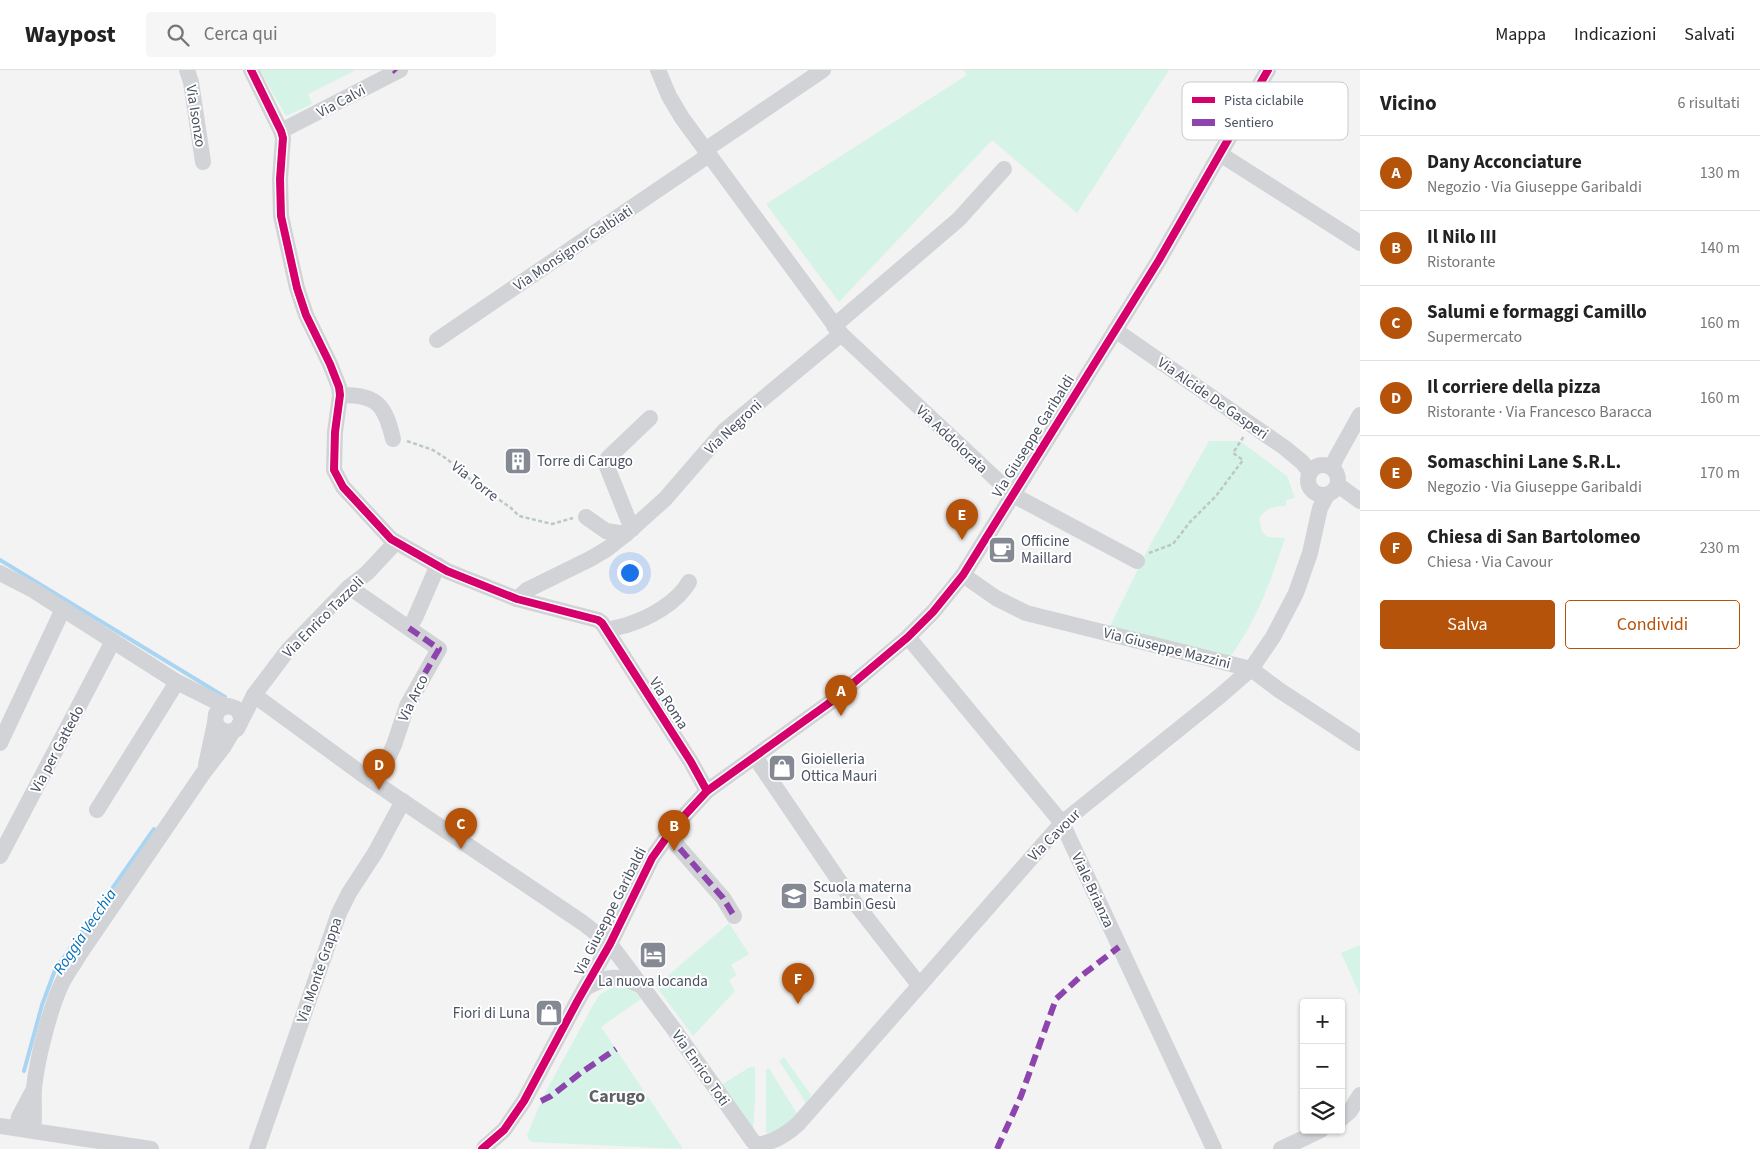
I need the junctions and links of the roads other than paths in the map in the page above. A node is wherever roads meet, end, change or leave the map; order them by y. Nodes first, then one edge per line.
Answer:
1 (187, 70) edge
2 (251, 70) edge
3 (400, 70) edge
4 (658, 70) edge
5 (823, 70) edge
6 (1268, 70) edge
7 (1261, 82) edge
8 (281, 131) junction
9 (1228, 140) edge
10 (707, 153) junction
11 (1220, 154) junction
12 (203, 162) dead end
13 (1004, 169) dead end
14 (1360, 243) edge
15 (838, 330) junction
16 (1115, 330) junction
17 (437, 340) dead end
18 (340, 395) junction
19 (1360, 415) edge
20 (650, 418) dead end
21 (393, 439) road end
22 (1321, 466) junction
23 (1329, 493) junction
24 (1013, 496) junction
25 (1360, 501) edge
26 (586, 517) road end
27 (629, 531) junction
28 (396, 542) junction
29 (1137, 561) road end
30 (438, 565) junction
31 (0, 572) edge
32 (963, 575) junction
33 (689, 582) dead end
34 (349, 587) junction
35 (517, 599) junction
36 (63, 609) junction
37 (409, 628) junction
38 (607, 630) junction
39 (908, 637) junction
40 (113, 641) junction
41 (1251, 669) junction
42 (183, 685) junction
43 (254, 695) junction
44 (221, 713) junction
45 (237, 726) junction
46 (1360, 743) edge
47 (0, 744) edge
48 (755, 757) junction
49 (204, 772) junction
50 (376, 783) junction
51 (708, 791) junction
52 (403, 801) junction
53 (97, 810) dead end
54 (1062, 822) junction
55 (668, 835) junction
56 (0, 856) edge
57 (734, 916) dead end
58 (610, 944) junction
59 (921, 984) junction
60 (642, 986) junction
61 (584, 990) junction
62 (1360, 1095) edge
63 (1345, 1116) edge
64 (0, 1126) edge
65 (25, 1129) junction
66 (1313, 1134) edge
67 (755, 1146) edge
68 (151, 1149) edge
69 (256, 1149) edge
70 (487, 1149) edge
71 (1214, 1149) edge
72 (1281, 1149) edge

1 - 12 street, Via Isonzo
2 - 8 street
3 - 8 street, Via Calvi
4 - 10 street, Via Addolorata
5 - 10 street
6 - 7 street, Via Giuseppe Garibaldi
8 - 18 street
9 - 11 street, Via Giuseppe Garibaldi
10 - 15 street, Via Addolorata
10 - 17 street, Via Monsignor Galbiati
11 - 14 street
11 - 16 street, Via Giuseppe Garibaldi
13 - 15 street
15 - 24 street, Via Addolorata
15 - 27 street, Via Negroni
16 - 22 street, Via Alcide De Gasperi
16 - 24 street, Via Giuseppe Garibaldi
18 - 21 street
18 - 28 street
19 - 22 street
20 - 27 street
22 - 23 street
22 - 23 street
23 - 25 street
23 - 41 street, Via Cavour
24 - 29 street, Via Addolorata
24 - 32 street, Via Giuseppe Garibaldi
26 - 27 street
27 - 35 street, Via Negroni
28 - 30 street
28 - 34 street, Via Enrico Tazzoli
30 - 35 street
30 - 37 street
31 - 36 street
32 - 39 street, Via Giuseppe Garibaldi
32 - 41 street, Via Giuseppe Mazzini
33 - 38 street
34 - 37 street
34 - 43 street, Via Enrico Tazzoli
35 - 38 street
36 - 40 street
36 - 47 street
37 - 50 street, Via Arco
38 - 51 street, Via Roma
39 - 48 street, Via Giuseppe Garibaldi
39 - 54 street, Viale Brianza
40 - 42 street
40 - 56 street, Via per Gattedo
41 - 46 street, Via Giuseppe Mazzini
41 - 54 street, Via Cavour
42 - 44 street
42 - 53 street
43 - 44 street, Via Enrico Tazzoli
43 - 45 street, Via Enrico Tazzoli
43 - 50 street, Via Enrico Toti
44 - 45 street
44 - 45 street
44 - 49 street
45 - 49 street, Via Enrico Tazzoli
48 - 51 street, Via Giuseppe Garibaldi
48 - 59 street
49 - 65 street, Via Enrico Tazzoli
50 - 52 street, Via Enrico Toti
51 - 55 street, Via Giuseppe Garibaldi
52 - 58 street, Via Enrico Toti
52 - 69 street, Via Monte Grappa
54 - 59 street, Via Cavour
54 - 71 street, Viale Brianza
55 - 57 street
55 - 58 street, Via Giuseppe Garibaldi
58 - 60 street, Via Enrico Toti
58 - 61 street, Via Giuseppe Garibaldi
59 - 67 street, Via Cavour
60 - 61 street
60 - 67 street, Via Enrico Toti
61 - 70 street, Via Giuseppe Garibaldi
62 - 63 street
64 - 65 street
65 - 68 street
66 - 72 street

